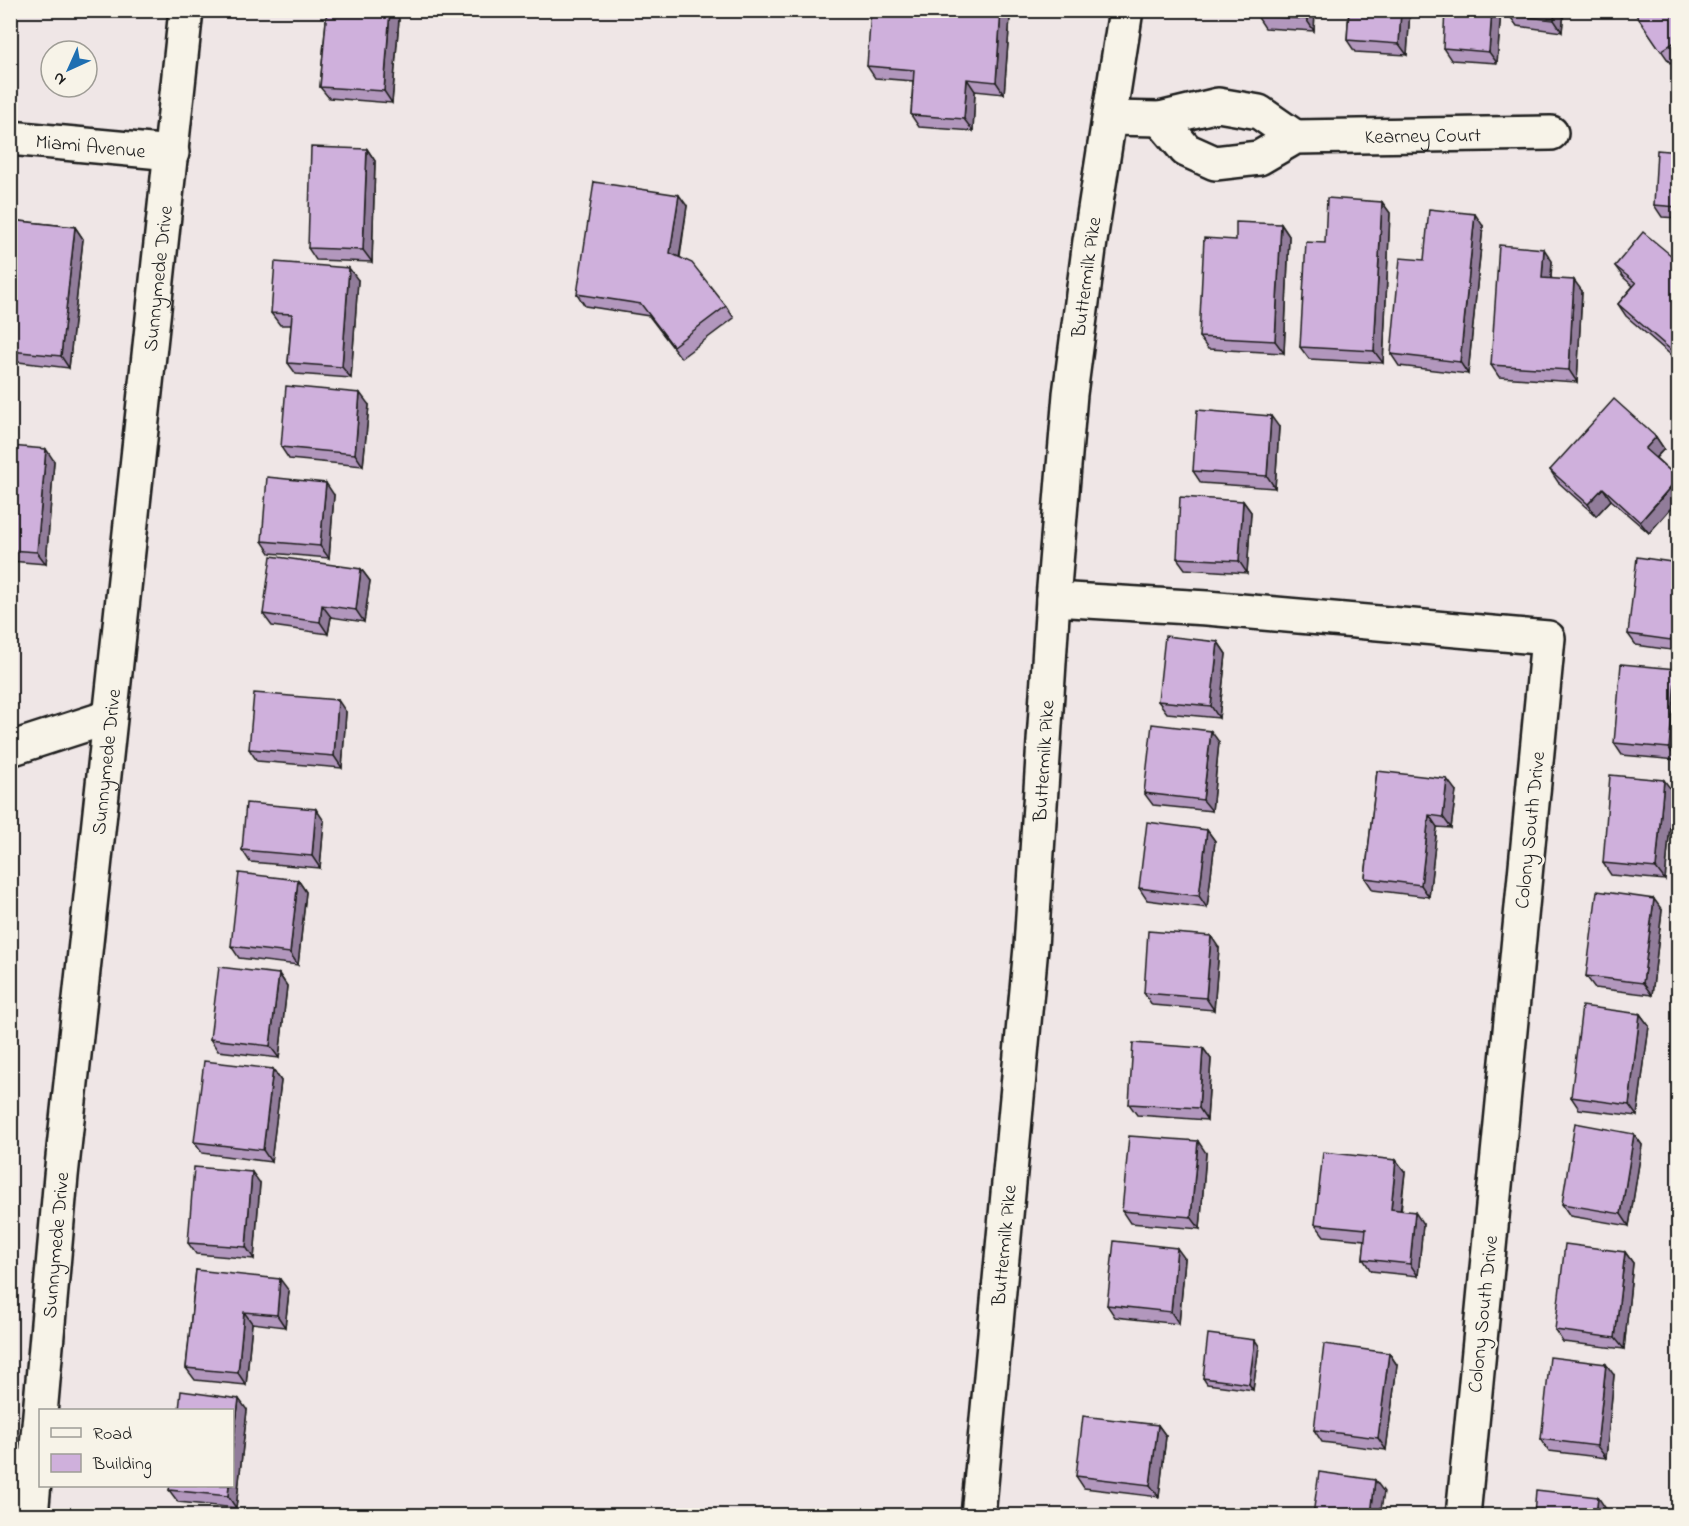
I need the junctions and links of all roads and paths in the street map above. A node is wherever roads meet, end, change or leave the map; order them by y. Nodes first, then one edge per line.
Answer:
1 (186, 10) edge
2 (1126, 10) edge
3 (1110, 118) junction
4 (1160, 119) junction
5 (1551, 133) dead end
6 (1295, 137) junction
7 (10, 138) edge
8 (172, 153) junction
9 (1053, 599) junction
10 (109, 717) junction
11 (10, 749) edge
12 (25, 1498) edge
13 (978, 1515) edge
14 (1463, 1515) edge

1 - 8 street, Sunnymede Drive
2 - 3 street, Buttermilk Pike
3 - 4 street
3 - 9 street, Buttermilk Pike
4 - 6 street
4 - 6 street, Kearney Court
5 - 6 street, Kearney Court
7 - 8 street, Miami Avenue
8 - 10 street, Sunnymede Drive
9 - 13 street, Buttermilk Pike
9 - 14 street, Colony South Drive
10 - 11 street
10 - 12 street, Sunnymede Drive

